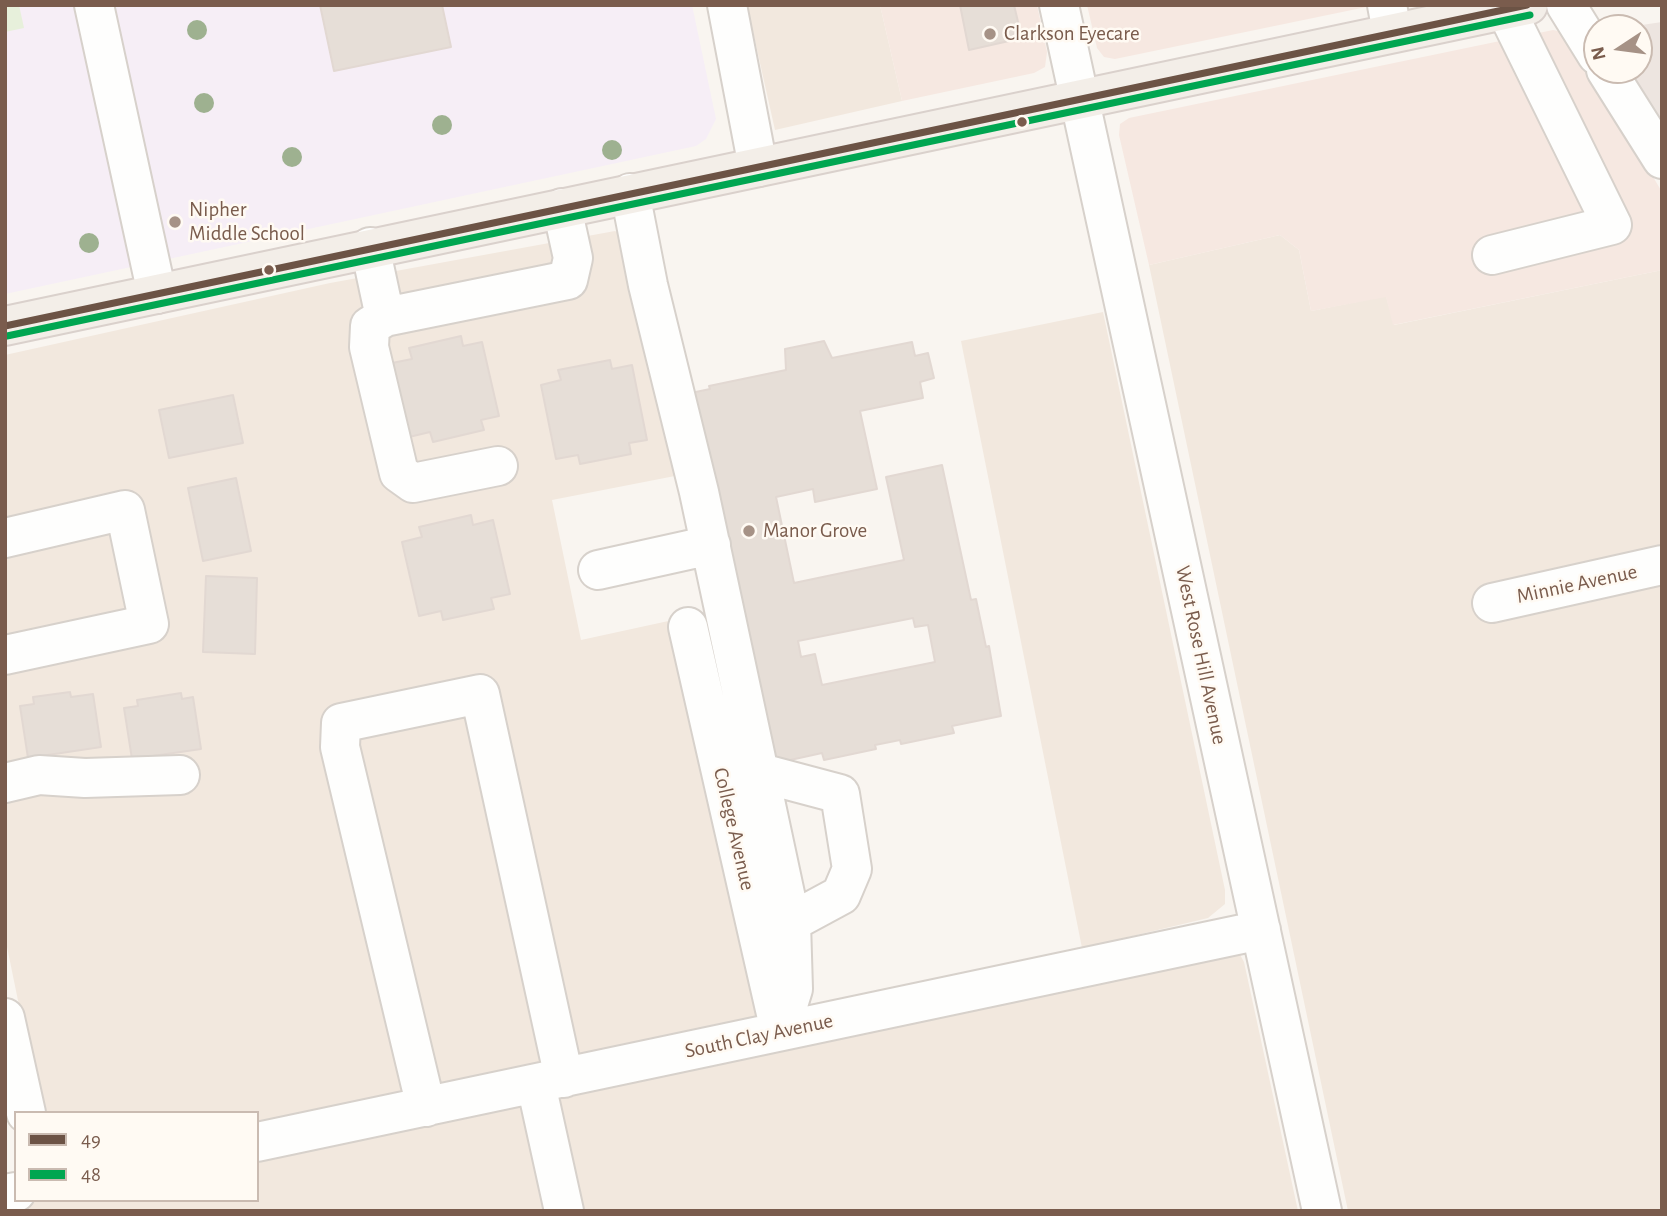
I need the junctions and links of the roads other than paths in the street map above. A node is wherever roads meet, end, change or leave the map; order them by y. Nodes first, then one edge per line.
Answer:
1 (94, 5) edge
2 (727, 5) edge
3 (1059, 5) edge
4 (1566, 5) edge
5 (1517, 7) edge
6 (1445, 13) edge
7 (1390, 19) edge
8 (1583, 32) edge
9 (1615, 84) edge
10 (1080, 99) junction
11 (1662, 159) edge
12 (758, 167) junction
13 (630, 193) junction
14 (562, 208) junction
15 (370, 247) junction
16 (1492, 255) dead end
17 (157, 295) junction
18 (385, 317) junction
19 (5, 327) edge
20 (498, 466) dead end
21 (5, 537) edge
22 (710, 545) junction
23 (1662, 565) edge
24 (598, 569) dead end
25 (1492, 603) dead end
26 (733, 648) junction
27 (5, 655) edge
28 (761, 773) junction
29 (180, 775) dead end
30 (5, 783) edge
31 (791, 922) junction
32 (1261, 930) junction
33 (5, 1018) edge
34 (780, 1031) junction
35 (550, 1081) junction
36 (426, 1107) junction
37 (26, 1111) edge
38 (259, 1142) edge
39 (564, 1211) edge
40 (1322, 1211) edge

1 - 17 street
2 - 12 street
3 - 10 street, West Rose Hill Avenue
4 - 8 street
5 - 6 main road
5 - 16 street
6 - 7 main road
7 - 10 main road
9 - 11 street
10 - 12 main road
10 - 32 street, West Rose Hill Avenue
12 - 13 main road
13 - 14 main road
13 - 22 street
14 - 15 main road
14 - 18 street
15 - 17 main road
15 - 18 street
17 - 19 main road
18 - 20 street
21 - 27 street
22 - 24 street
22 - 26 street
23 - 25 street, Minnie Avenue
26 - 28 street
26 - 34 street, College Avenue
28 - 31 street
28 - 31 street
29 - 30 street
31 - 34 street
32 - 34 street, South Clay Avenue
32 - 40 street, West Rose Hill Avenue
33 - 37 street
34 - 35 street, South Clay Avenue
35 - 36 street, South Clay Avenue
35 - 36 street
35 - 39 street
36 - 38 street, South Clay Avenue

